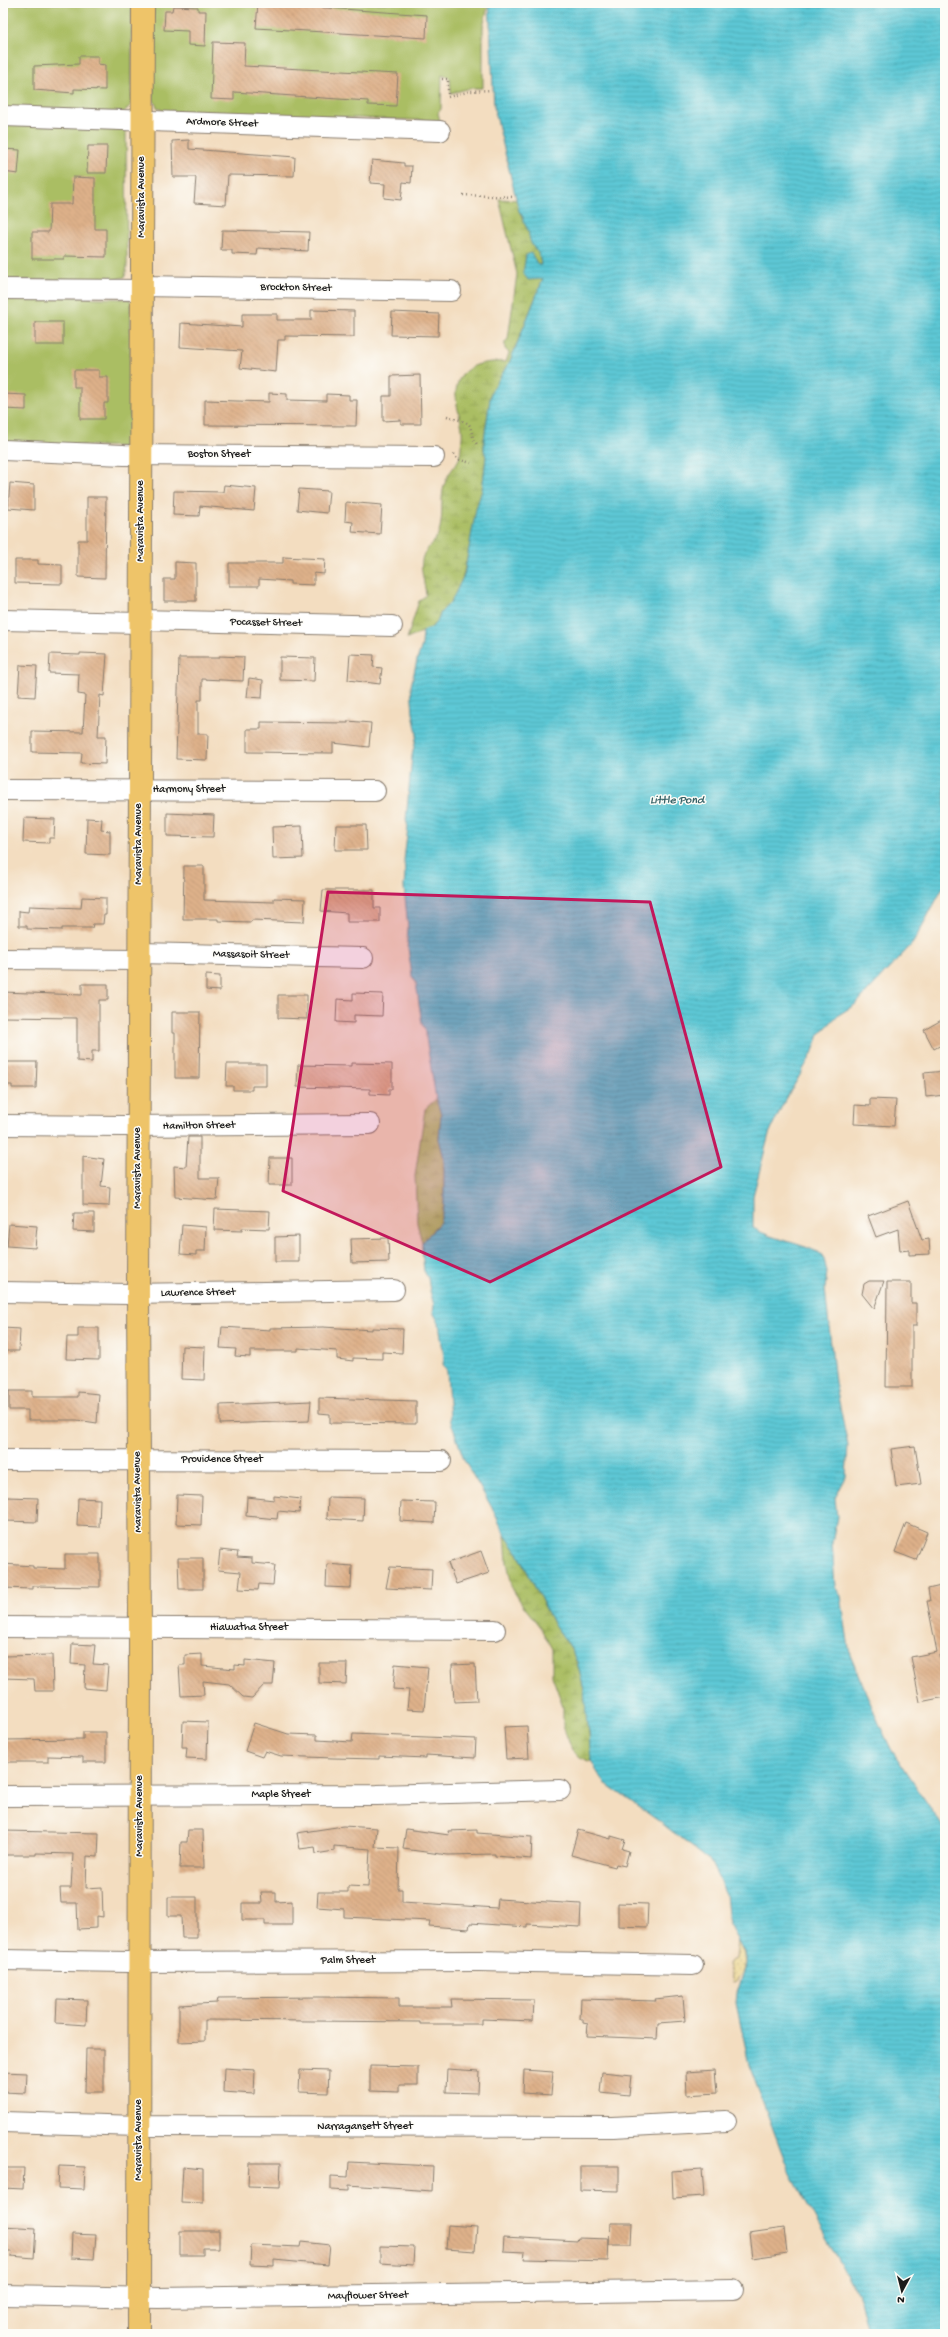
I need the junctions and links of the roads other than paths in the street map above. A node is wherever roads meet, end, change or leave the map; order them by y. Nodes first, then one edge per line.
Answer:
1 (143, 3) edge
2 (3, 116) edge
3 (142, 121) junction
4 (440, 131) dead end
5 (142, 288) junction
6 (3, 289) edge
7 (451, 291) dead end
8 (3, 450) edge
9 (141, 455) junction
10 (434, 457) dead end
11 (3, 620) edge
12 (140, 621) junction
13 (392, 626) dead end
14 (3, 790) edge
15 (139, 790) junction
16 (375, 791) dead end
17 (139, 956) junction
18 (363, 958) dead end
19 (3, 959) edge
20 (370, 1124) dead end
21 (3, 1125) edge
22 (138, 1125) junction
23 (394, 1290) dead end
24 (3, 1292) edge
25 (138, 1294) junction
26 (3, 1460) edge
27 (138, 1460) junction
28 (441, 1461) dead end
29 (3, 1627) edge
30 (140, 1628) junction
31 (495, 1630) dead end
32 (560, 1790) dead end
33 (3, 1796) edge
34 (140, 1796) junction
35 (3, 1960) edge
36 (140, 1962) junction
37 (693, 1965) dead end
38 (726, 2121) dead end
39 (3, 2122) edge
40 (139, 2126) junction
41 (733, 2290) dead end
42 (3, 2295) edge
43 (139, 2297) junction
44 (139, 2334) edge

1 - 3 main road, Maravista Avenue
2 - 3 street, Ardmore Street
3 - 4 street, Ardmore Street
3 - 5 main road, Maravista Avenue
5 - 6 street, Brockton Street
5 - 7 street, Brockton Street
5 - 9 main road, Maravista Avenue
8 - 9 street, Boston Street
9 - 10 street, Boston Street
9 - 12 main road, Maravista Avenue
11 - 12 street, Pocasset Street
12 - 13 street, Pocasset Street
12 - 15 main road, Maravista Avenue
14 - 15 street, Harmony Street
15 - 16 street, Harmony Street
15 - 17 main road, Maravista Avenue
17 - 18 street, Massasoit Street
17 - 19 street, Massasoit Street
17 - 22 main road, Maravista Avenue
20 - 22 street, Hamilton Street
21 - 22 street, Hamilton Street
22 - 25 main road, Maravista Avenue
23 - 25 street, Lawrence Street
24 - 25 street, Lawrence Street
25 - 27 main road, Maravista Avenue
26 - 27 street, Providence Street
27 - 28 street, Providence Street
27 - 30 main road, Maravista Avenue
29 - 30 street, Hiawatha Street
30 - 31 street, Hiawatha Street
30 - 34 main road, Maravista Avenue
32 - 34 street, Maple Street
33 - 34 street, Maple Street
34 - 36 main road, Maravista Avenue
35 - 36 street, Palm Street
36 - 37 street, Palm Street
36 - 40 main road, Maravista Avenue
38 - 40 street, Narragansett Street
39 - 40 street, Narragansett Street
40 - 43 main road, Maravista Avenue
41 - 43 street, Mayflower Street
42 - 43 street, Mayflower Street
43 - 44 main road, Maravista Avenue

